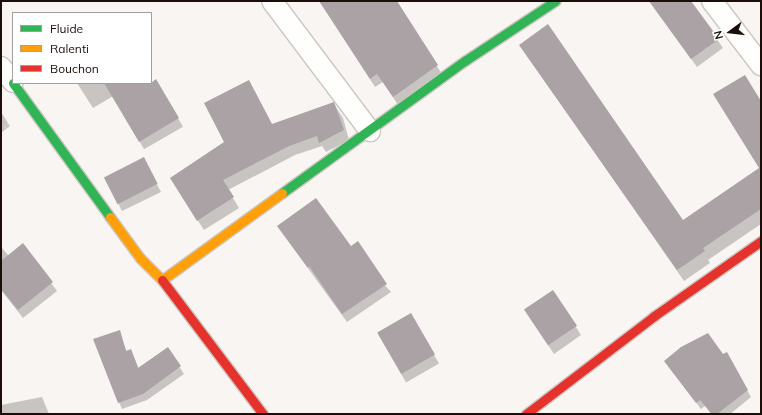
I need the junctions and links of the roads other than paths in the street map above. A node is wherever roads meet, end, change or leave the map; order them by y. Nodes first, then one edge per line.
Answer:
1 (272, 1) edge
2 (555, 1) edge
3 (712, 1) edge
4 (761, 66) edge
5 (1, 67) edge
6 (12, 82) edge
7 (14, 84) edge
8 (370, 131) junction
9 (761, 241) edge
10 (162, 280) junction
11 (263, 414) edge
12 (526, 414) edge

1 - 8 street
2 - 8 street
3 - 4 street
5 - 6 street
7 - 10 street
8 - 10 street
9 - 12 street
10 - 11 street

